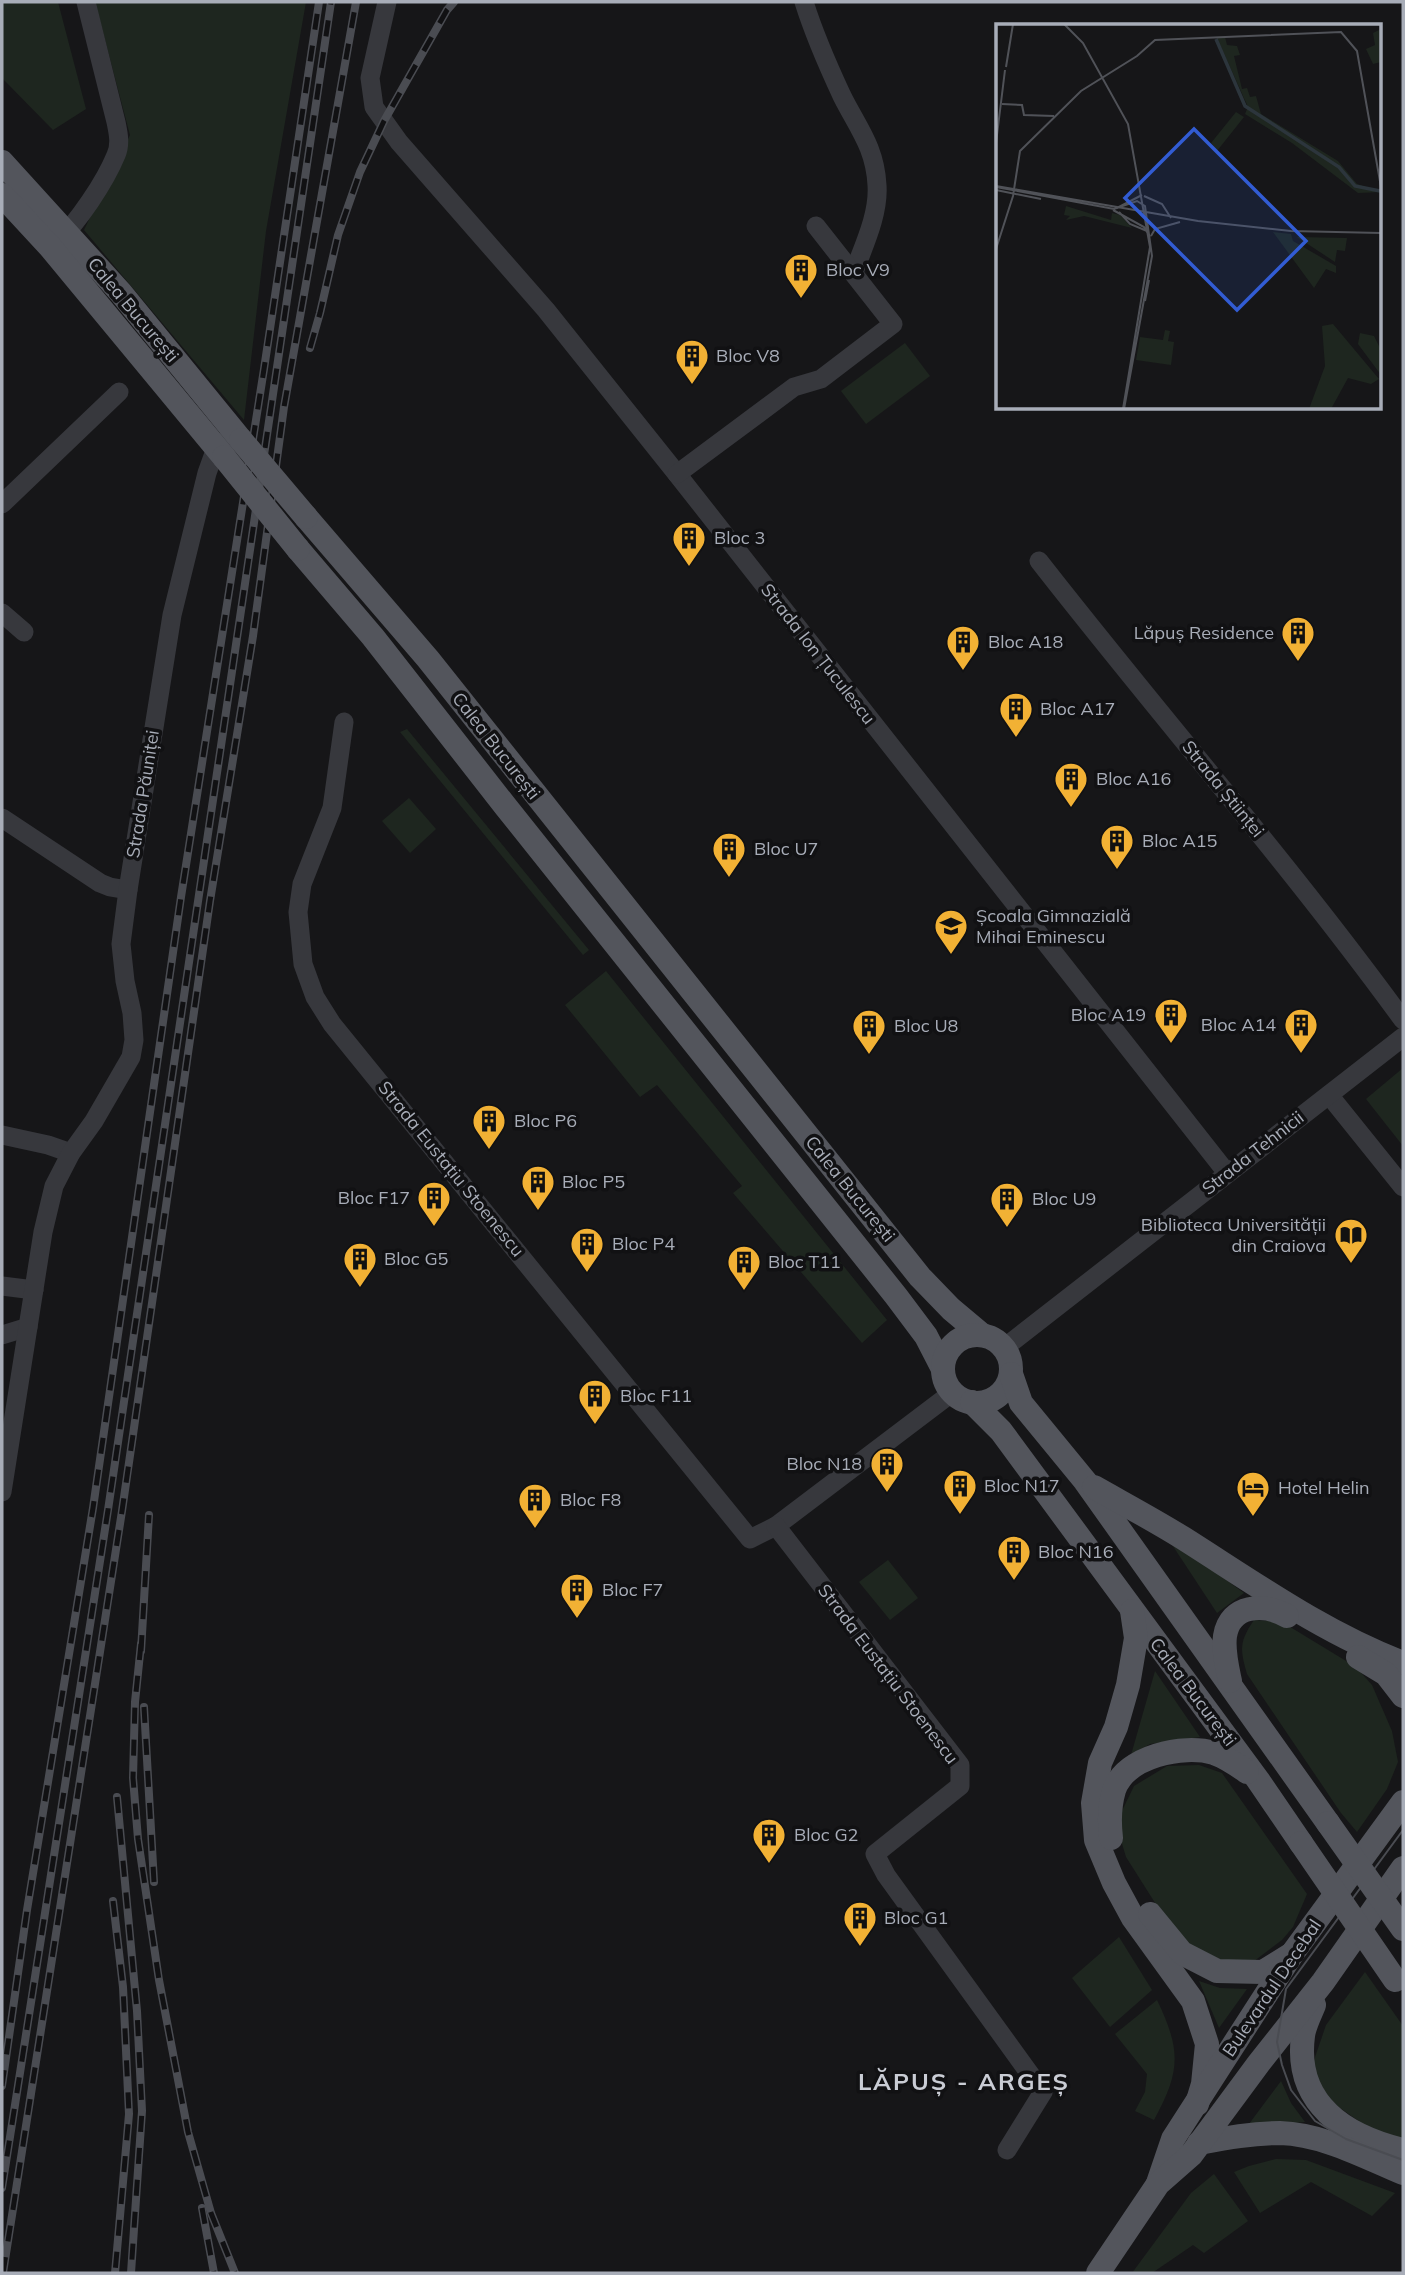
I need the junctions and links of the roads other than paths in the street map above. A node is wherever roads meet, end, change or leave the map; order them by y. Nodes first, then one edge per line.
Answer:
1 (86, 2) edge
2 (387, 2) edge
3 (804, 2) edge
4 (2, 162) edge
5 (2, 195) edge
6 (817, 226) dead end
7 (59, 240) junction
8 (854, 272) junction
9 (119, 392) dead end
10 (229, 444) junction
11 (677, 474) junction
12 (2, 504) edge
13 (1039, 561) dead end
14 (2, 613) edge
15 (394, 620) junction
16 (23, 632) dead end
17 (373, 637) junction
18 (344, 722) dead end
19 (2, 818) edge
20 (128, 890) junction
21 (1403, 1020) edge
22 (1403, 1037) edge
23 (1329, 1095) junction
24 (2, 1135) edge
25 (71, 1153) junction
26 (1227, 1174) junction
27 (1403, 1187) edge
28 (2, 1286) edge
29 (34, 1290) junction
30 (28, 1327) junction
31 (2, 1335) edge
32 (982, 1335) junction
33 (1004, 1348) junction
34 (943, 1368) junction
35 (1011, 1374) junction
36 (962, 1397) junction
37 (1085, 1481) junction
38 (2, 1492) edge
39 (776, 1526) junction
40 (1132, 1610) junction
41 (1403, 1662) edge
42 (1231, 1685) junction
43 (1403, 1696) edge
44 (1258, 1780) junction
45 (1403, 1802) edge
46 (1403, 1868) edge
47 (1403, 1929) edge
48 (1292, 1954) junction
49 (1323, 1982) junction
50 (1399, 1985) edge
51 (1197, 2104) junction
52 (1199, 2143) junction
53 (1007, 2150) dead end
54 (1403, 2150) edge
55 (1403, 2172) edge
56 (1158, 2184) junction
57 (1098, 2273) edge

1 - 7 street
2 - 11 street, Strada Ion Țuculescu
3 - 8 street
4 - 7 main road, Calea București
5 - 7 main road, Calea București
6 - 8 street
7 - 10 main road, Calea București
8 - 11 street
9 - 12 street
10 - 15 main road, Calea București, bridge
10 - 17 main road, Calea București, bridge
10 - 20 street, Strada Păuniței
11 - 26 street, Strada Ion Țuculescu
13 - 21 street, Strada Științei
14 - 16 street
15 - 17 main road
15 - 32 main road, Calea București
17 - 34 main road, Calea București
18 - 39 street, Strada Eustațiu Stoenescu
19 - 20 street
20 - 25 street, Strada Păuniței
22 - 23 street, Strada Tehnicii
23 - 26 street, Strada Tehnicii
23 - 27 street
24 - 25 street
25 - 29 street, Strada Păuniței
26 - 33 street, Strada Tehnicii
28 - 29 street
29 - 30 street, Strada Păuniței
30 - 31 street
30 - 38 street, Strada Păuniței
32 - 33 main road
32 - 34 main road
33 - 35 main road
34 - 36 main road
35 - 36 main road
35 - 37 main road, Calea București
36 - 39 street, Strada Eustațiu Stoenescu
36 - 40 main road, Calea București
37 - 41 main road
37 - 42 main road, Calea București
39 - 53 street, Strada Eustațiu Stoenescu
40 - 44 main road, Calea București
40 - 51 main road
42 - 43 main road
42 - 47 main road, Calea București, bridge
44 - 48 main road
44 - 50 main road, Calea București, bridge
45 - 48 main road, Bulevardul Decebal
46 - 49 main road, Bulevardul Decebal
48 - 51 main road, Bulevardul Decebal
49 - 52 main road, Bulevardul Decebal
49 - 54 main road
51 - 56 main road, Bulevardul Decebal
52 - 55 main road
52 - 56 main road, Bulevardul Decebal
56 - 57 main road, Bulevardul Decebal

